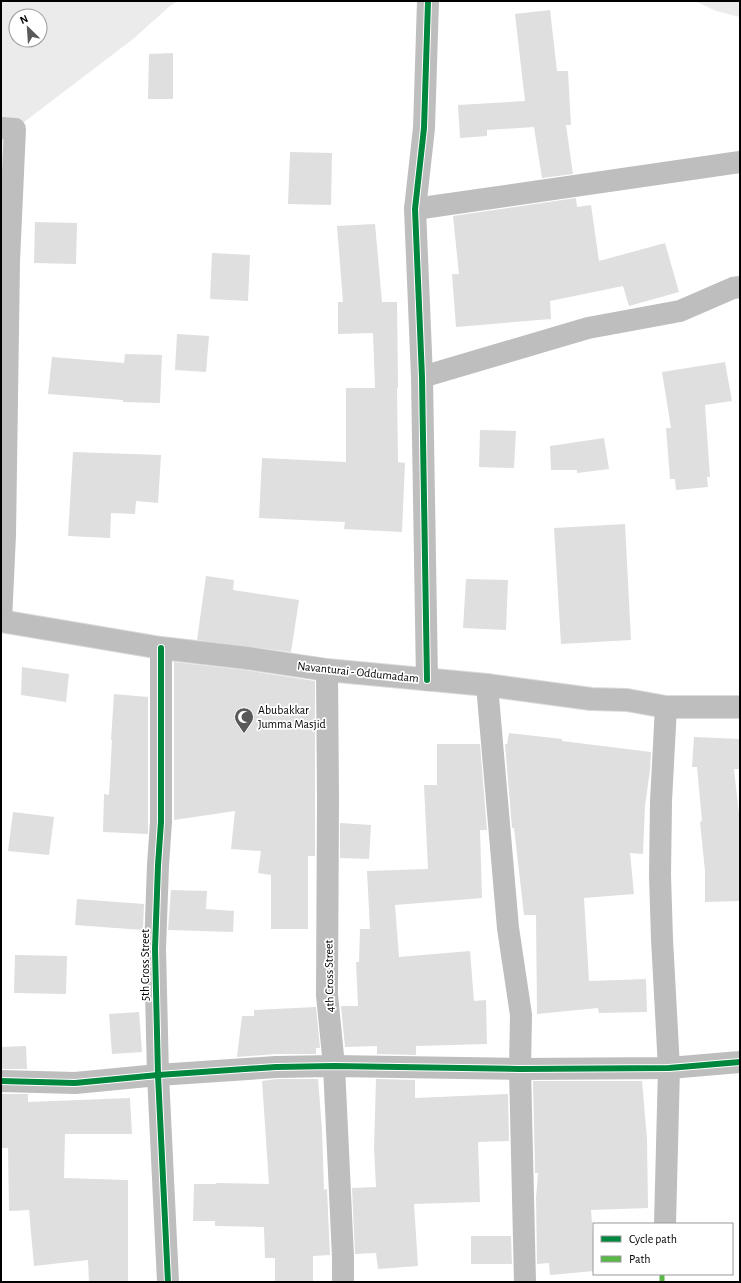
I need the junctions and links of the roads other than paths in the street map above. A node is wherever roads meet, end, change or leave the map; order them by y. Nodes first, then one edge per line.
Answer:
1 (428, 1) edge
2 (1, 128) edge
3 (740, 162) edge
4 (415, 209) junction
5 (740, 286) edge
6 (422, 377) junction
7 (1, 621) edge
8 (161, 648) junction
9 (327, 670) junction
10 (426, 680) junction
11 (488, 685) junction
12 (666, 707) junction
13 (740, 707) edge
14 (740, 1062) edge
15 (334, 1066) junction
16 (669, 1068) junction
17 (520, 1070) junction
18 (158, 1074) junction
19 (1, 1081) edge
20 (665, 1223) edge
21 (168, 1282) edge
22 (343, 1282) edge
23 (525, 1282) edge

1 - 4 street
2 - 7 street
3 - 4 street
4 - 6 street
5 - 6 street
6 - 10 street
7 - 8 street, Navanturai - Oddumadam
8 - 9 street, Navanturai - Oddumadam
8 - 18 street, 5th Cross Street
9 - 10 street, Navanturai - Oddumadam
9 - 15 street, 4th Cross Street
10 - 11 street, Navanturai - Oddumadam
11 - 12 street, Navanturai - Oddumadam
11 - 17 street
12 - 13 street, Navanturai - Oddumadam
12 - 16 street
14 - 16 street
15 - 17 street
15 - 18 street
15 - 22 street, 4th Cross Street
16 - 17 street
16 - 20 street
17 - 23 street
18 - 19 street
18 - 21 street, 5th Cross Street

